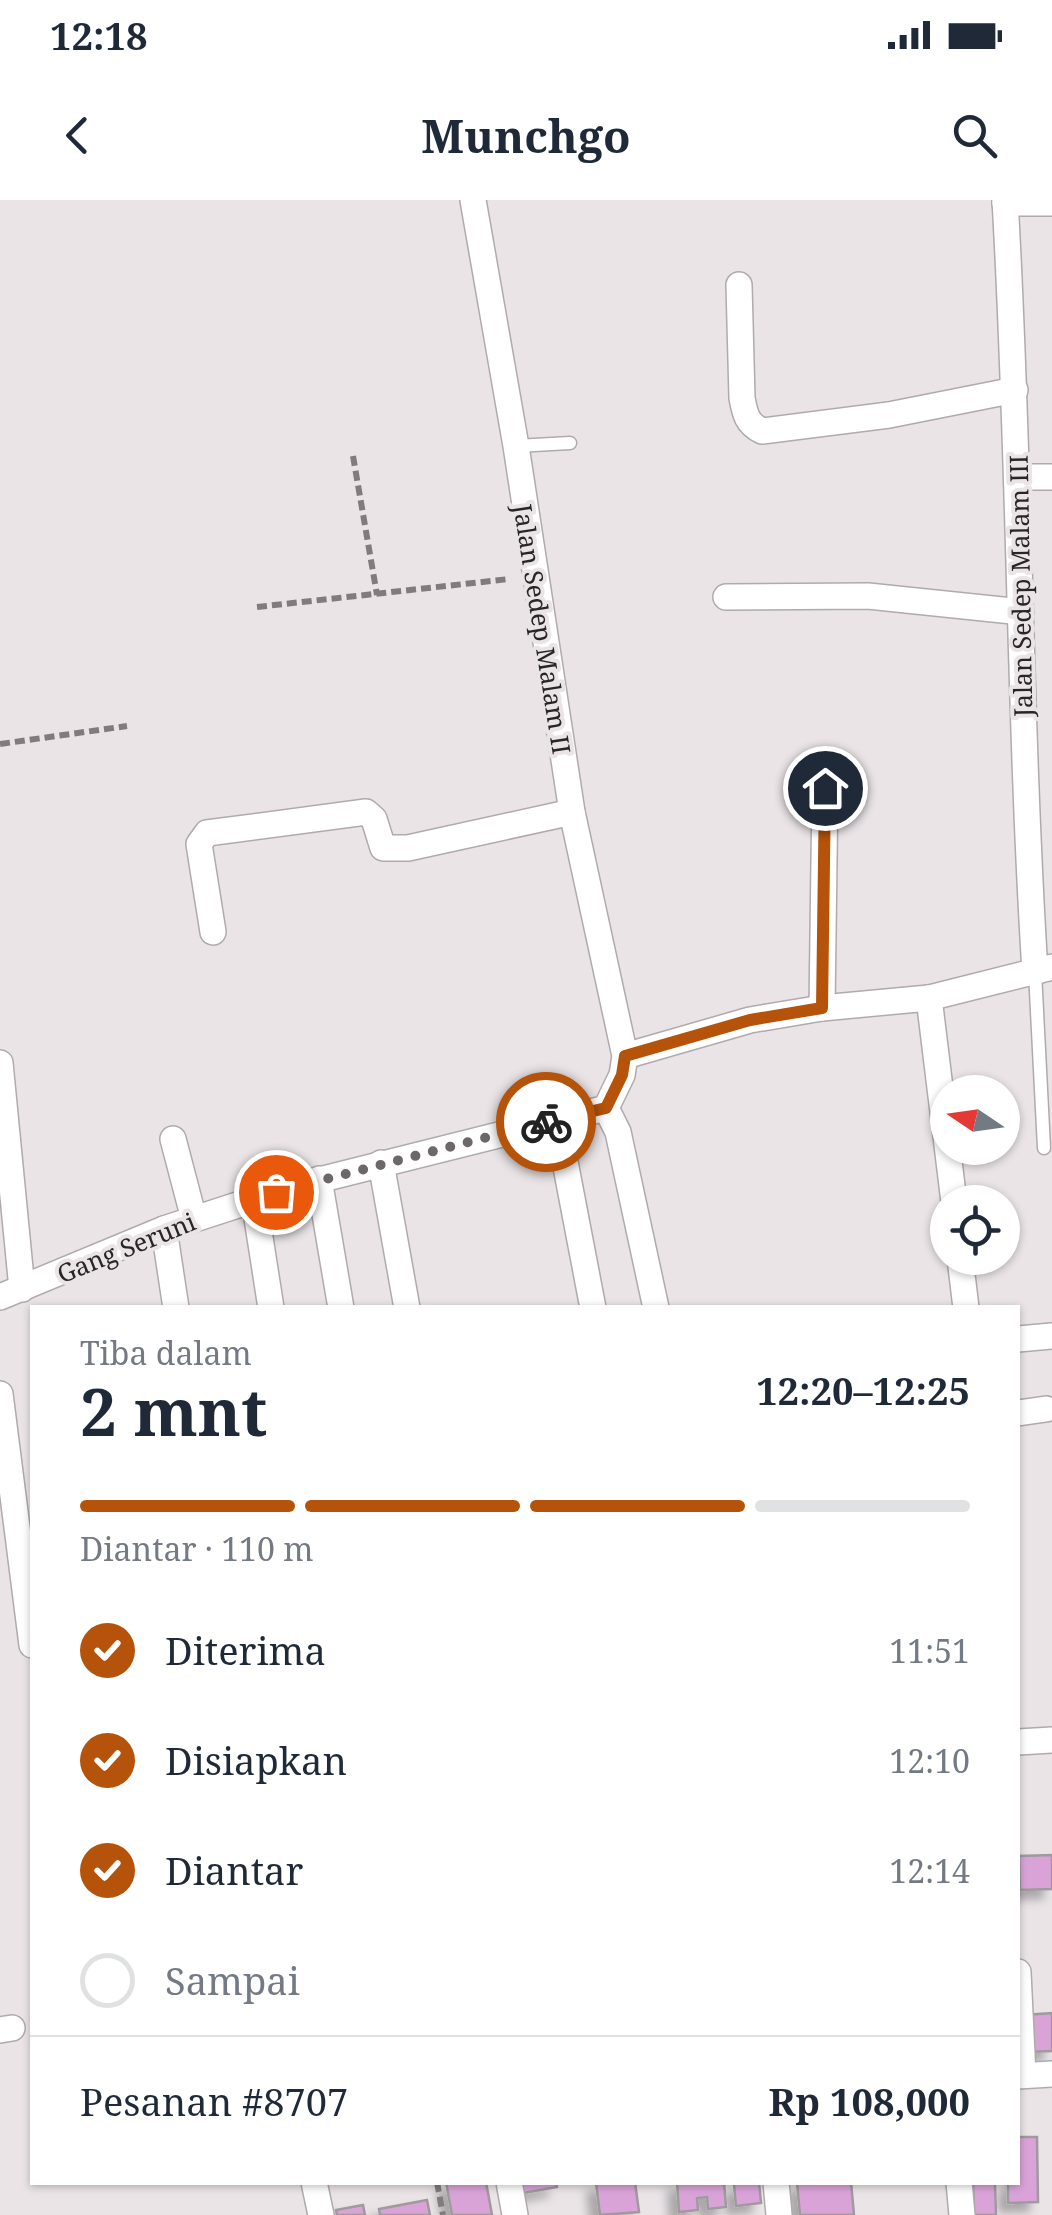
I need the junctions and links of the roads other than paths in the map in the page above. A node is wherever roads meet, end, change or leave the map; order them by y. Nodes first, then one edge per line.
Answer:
1 (473, 200) edge
2 (1005, 201) edge
3 (1052, 203) edge
4 (738, 285) dead end
5 (1014, 390) junction
6 (570, 443) dead end
7 (516, 446) junction
8 (1052, 476) edge
9 (1018, 477) junction
10 (726, 598) dead end
11 (1021, 612) junction
12 (825, 788) dead end
13 (572, 812) junction
14 (213, 932) dead end
15 (1043, 969) edge
16 (929, 998) junction
17 (822, 1008) junction
18 (625, 1056) junction
19 (0, 1063) edge
20 (606, 1108) junction
21 (557, 1120) junction
22 (173, 1138) dead end
23 (1044, 1148) dead end
24 (382, 1163) junction
25 (319, 1179) junction
26 (952, 1185) edge
27 (254, 1200) junction
28 (194, 1219) junction
29 (164, 1229) junction
30 (962, 1275) edge
31 (11, 1293) edge
32 (176, 1305) edge
33 (271, 1305) edge
34 (340, 1305) edge
35 (406, 1305) edge
36 (592, 1305) edge
37 (655, 1305) edge
38 (966, 1305) edge
39 (1052, 1336) edge
40 (1020, 1340) edge
41 (0, 1394) edge
42 (1046, 1408) dead end
43 (1020, 1414) edge
44 (30, 1629) edge
45 (1052, 1740) edge
46 (1020, 1742) edge
47 (1052, 2074) edge
48 (1020, 2076) edge
49 (315, 2185) edge
50 (509, 2185) edge
51 (776, 2185) edge
52 (959, 2185) edge
53 (321, 2215) edge
54 (515, 2215) edge
55 (780, 2215) edge
56 (962, 2215) edge

1 - 7 street, Jalan Sedep Malam II
2 - 3 street
2 - 5 street, Jalan Sedep Malam III
4 - 5 street
5 - 9 street, Jalan Sedep Malam III
6 - 7 lane
7 - 13 street, Jalan Sedep Malam II
8 - 9 street
9 - 11 street, Jalan Sedep Malam III
10 - 11 street
11 - 15 street, Jalan Sedep Malam III
12 - 17 street
13 - 14 street
13 - 18 street, Jalan Sedep Malam II
15 - 16 street
15 - 23 lane
16 - 17 street
16 - 26 street
17 - 18 street
18 - 20 street
19 - 31 street
20 - 21 street, Gang Seruni
20 - 37 street
21 - 24 street, Gang Seruni
21 - 36 street
22 - 28 street
24 - 25 street, Gang Seruni
24 - 35 street
25 - 27 street, Gang Seruni
25 - 34 street
27 - 28 street, Gang Seruni
27 - 33 street
28 - 29 street, Gang Seruni
29 - 31 street, Gang Seruni
29 - 32 street
30 - 38 street
39 - 40 street
41 - 44 street
42 - 43 street
45 - 46 street
47 - 48 street
49 - 53 street
50 - 54 street
51 - 55 street
52 - 56 street

